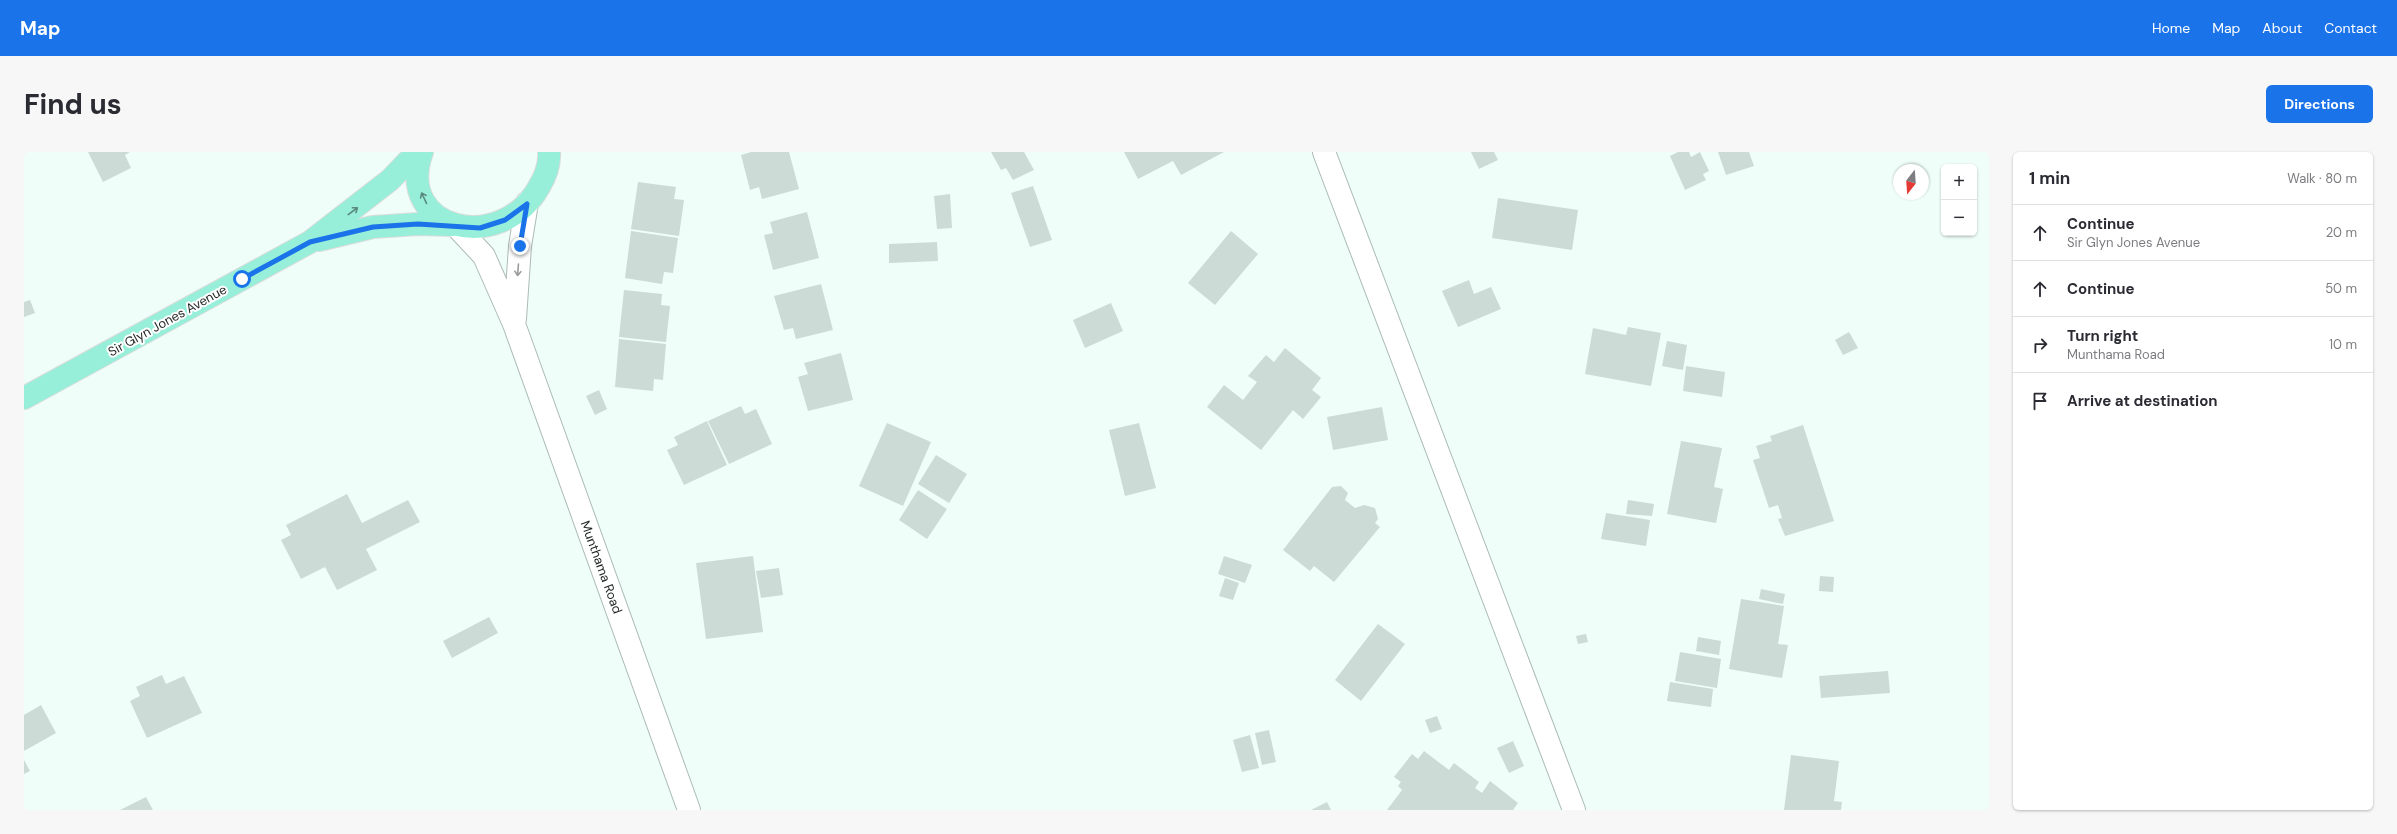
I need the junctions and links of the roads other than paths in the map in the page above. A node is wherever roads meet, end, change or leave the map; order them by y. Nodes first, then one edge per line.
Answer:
1 (416, 152) edge
2 (422, 152) edge
3 (1324, 152) edge
4 (551, 157) edge
5 (527, 204) junction
6 (455, 225) junction
7 (310, 242) junction
8 (514, 324) junction
9 (24, 398) edge
10 (689, 810) edge
11 (1574, 810) edge

7 -> 1 main road
6 -> 2 main road
3 - 11 street
4 - 5 main road
5 - 6 main road
5 -> 8 street, Munthama Road
6 - 7 main road
6 - 8 street, Munthama Road
7 - 9 main road, Sir Glyn Jones Avenue
8 - 10 street, Munthama Road

